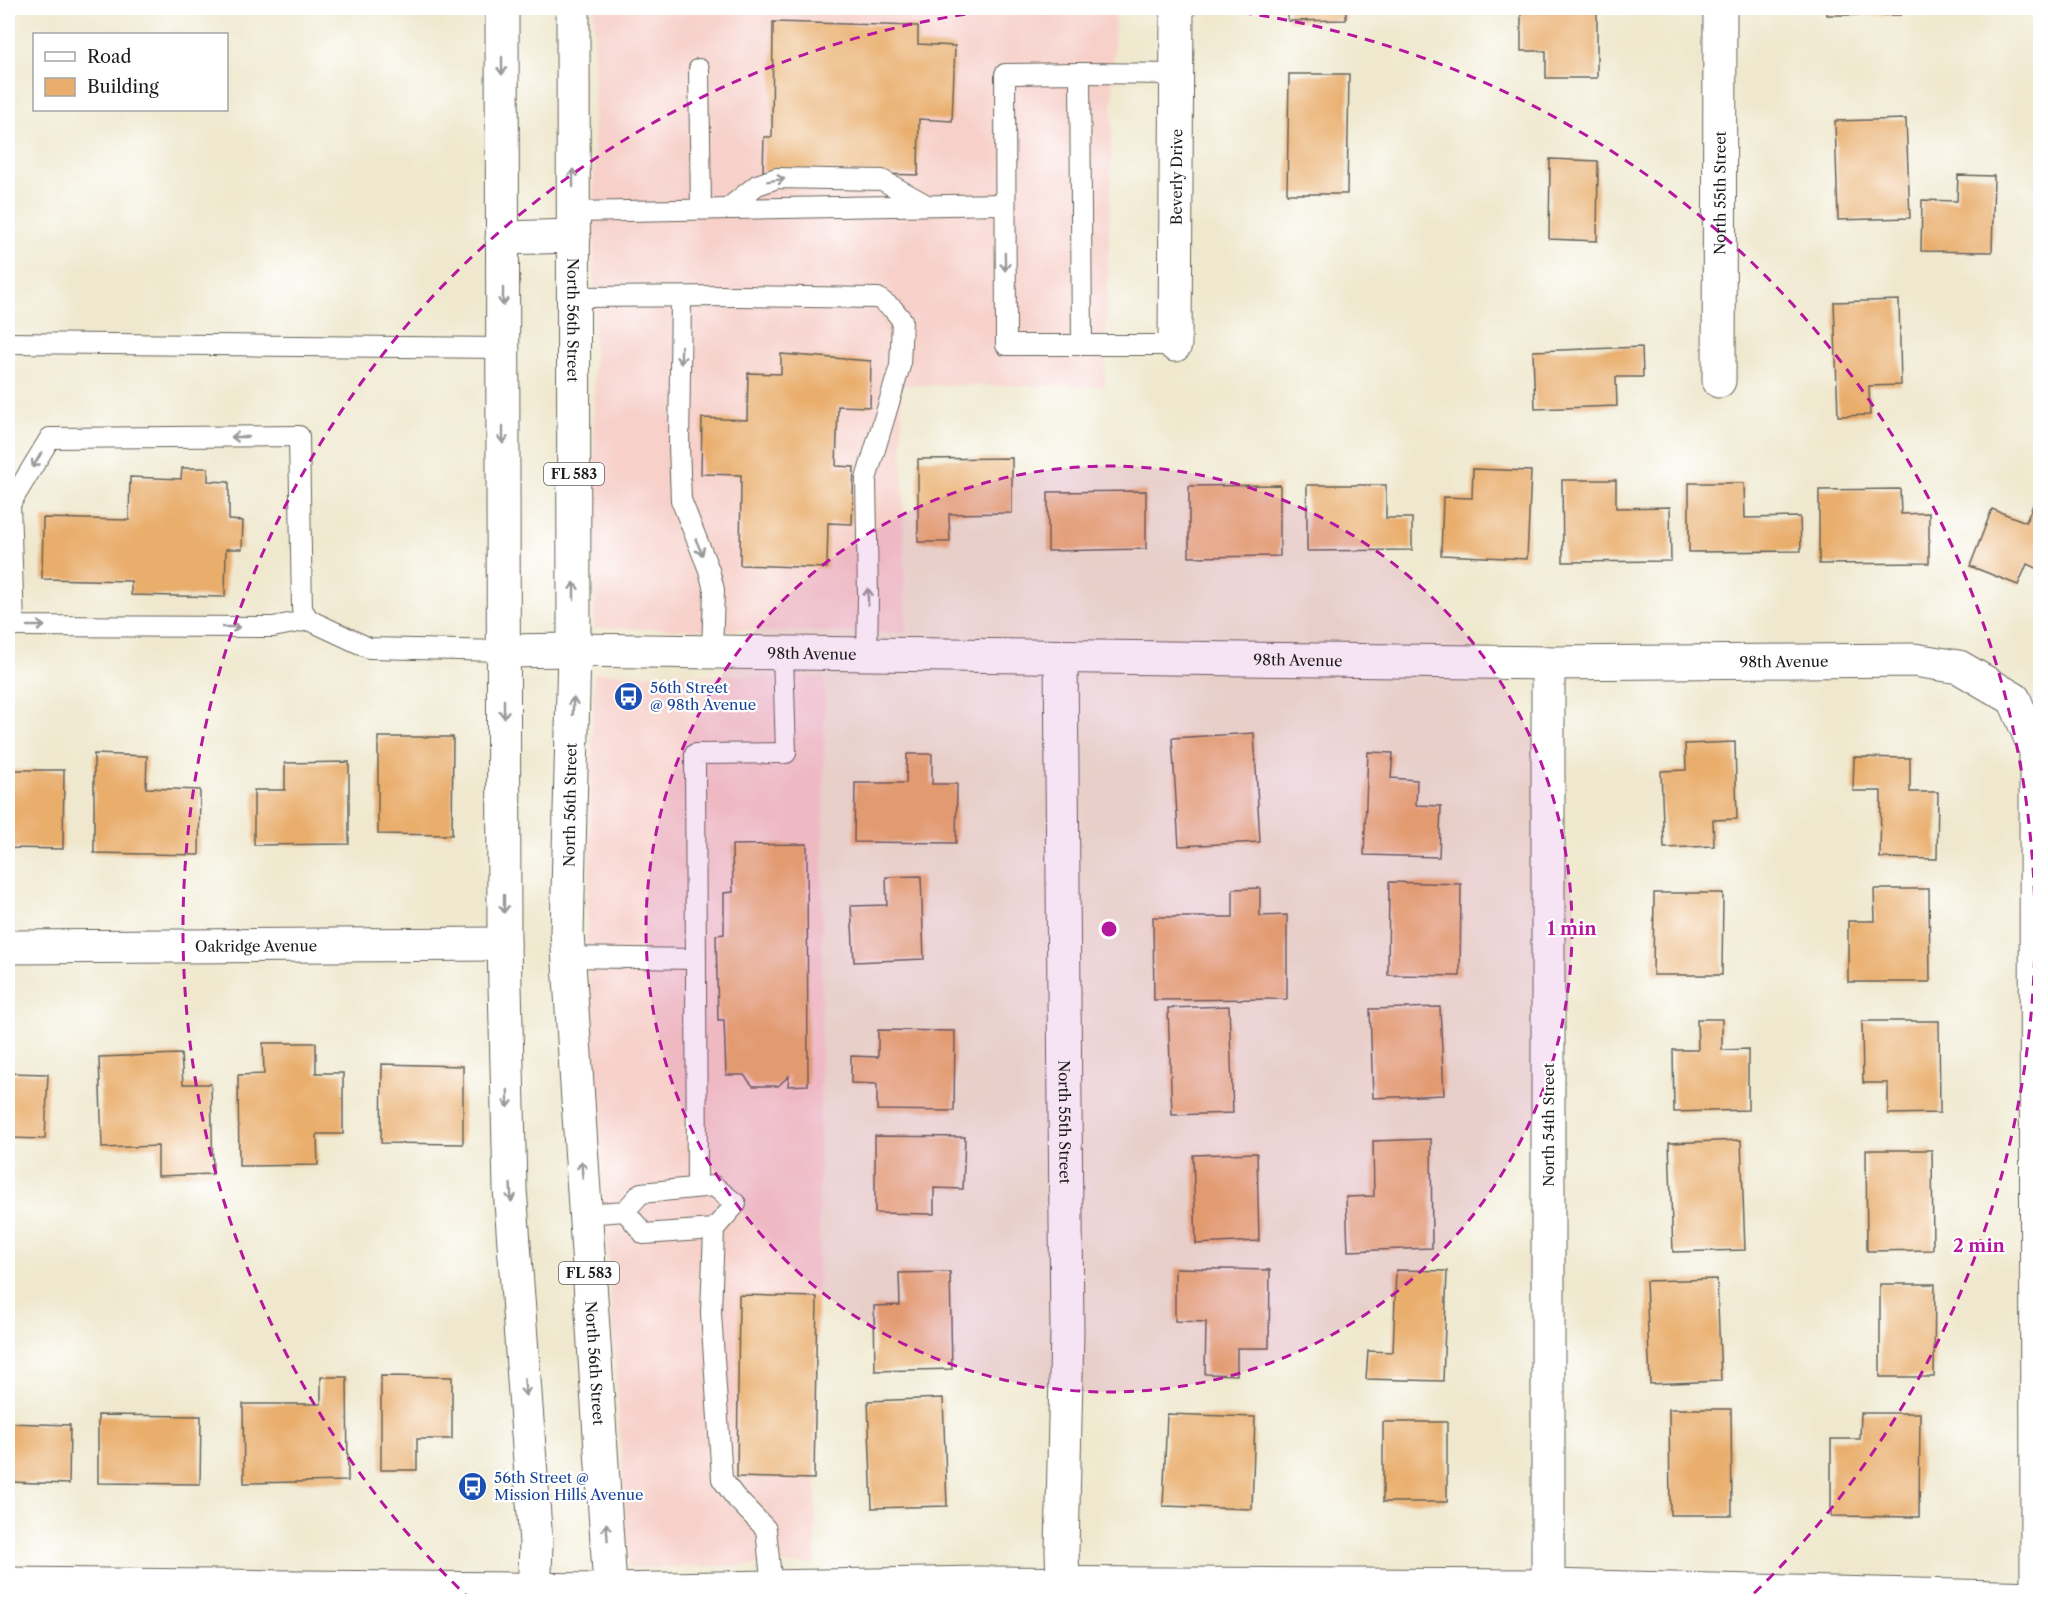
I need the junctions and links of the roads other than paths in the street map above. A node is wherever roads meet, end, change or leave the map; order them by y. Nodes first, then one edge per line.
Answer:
1 (502, 8) edge
2 (573, 8) edge
3 (1177, 8) edge
4 (1720, 8) edge
5 (699, 69) dead end
6 (1080, 73) junction
7 (1177, 74) junction
8 (926, 204) junction
9 (1004, 204) junction
10 (701, 209) junction
11 (727, 209) junction
12 (573, 224) junction
13 (502, 238) junction
14 (574, 297) junction
15 (681, 297) junction
16 (8, 343) edge
17 (1082, 345) junction
18 (1175, 345) joint
19 (503, 348) junction
20 (1719, 381) dead end
21 (309, 620) junction
22 (574, 650) junction
23 (504, 651) junction
24 (712, 652) junction
25 (783, 654) junction
26 (867, 655) junction
27 (1061, 658) junction
28 (1548, 663) junction
29 (504, 944) junction
30 (8, 947) edge
31 (567, 957) junction
32 (696, 959) junction
33 (697, 1187) junction
34 (625, 1211) junction
35 (585, 1214) junction
36 (714, 1228) junction
37 (8, 1584) edge
38 (1548, 1586) junction
39 (772, 1588) junction
40 (1072, 1590) edge
41 (978, 1592) edge
42 (534, 1595) edge
43 (611, 1596) edge
44 (2037, 1600) edge

1 -> 13 street
12 -> 2 street, North 56th Street / FL 583
3 - 7 street, Beverly Drive
4 - 20 street, North 55th Street
5 - 10 lane
6 - 7 lane
6 - 9 lane
6 - 17 lane
7 - 18 street, Beverly Drive
8 - 9 lane
8 - 11 lane
11 -> 8 lane
9 -> 17 lane
10 - 11 lane
10 - 12 lane
12 - 13 street
12 - 14 street, North 56th Street / FL 583
13 -> 19 street
14 - 15 lane
22 -> 14 street, North 56th Street / FL 583
15 -> 24 lane
26 -> 15 lane
16 - 19 lane
17 - 18 lane
19 -> 23 street
21 -> 21 lane
21 - 23 lane
22 - 23 street, 98th Avenue
22 - 24 street, 98th Avenue
31 -> 22 street, North 56th Street / FL 583
23 -> 29 street
24 - 25 street, 98th Avenue
25 - 26 street, 98th Avenue
25 - 32 lane
26 - 27 street, 98th Avenue
27 - 28 street, 98th Avenue
27 - 40 street, North 55th Street
28 - 38 street, North 54th Street
28 - 44 street, 98th Avenue
29 - 30 street, Oakridge Avenue
29 -> 42 street
31 - 32 lane
35 -> 31 street, North 56th Street / FL 583
32 - 33 lane
33 - 34 lane
33 - 36 lane
34 - 35 lane
34 - 36 lane
43 -> 35 street, North 56th Street / FL 583
36 - 39 lane
37 - 42 street
38 - 40 street
38 - 44 street
39 - 41 street
39 - 43 street
40 - 41 street
42 - 43 street

